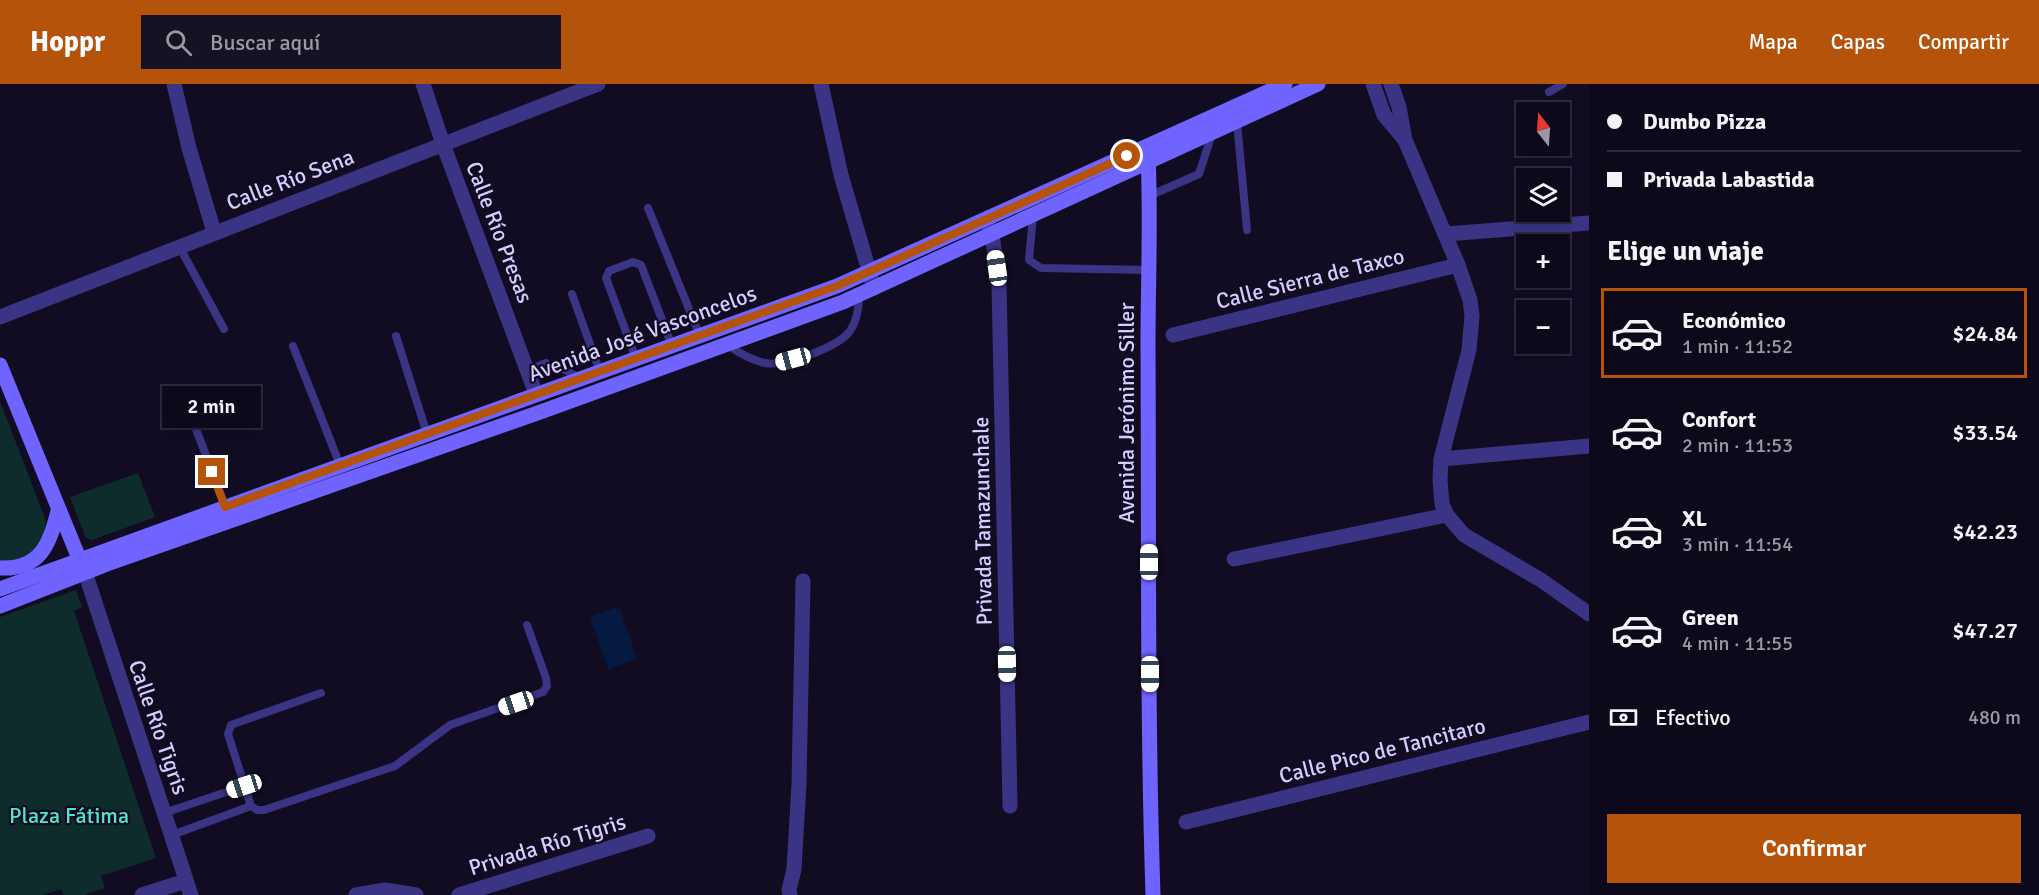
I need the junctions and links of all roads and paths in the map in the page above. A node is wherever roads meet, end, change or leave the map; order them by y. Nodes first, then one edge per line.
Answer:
1 (174, 84) edge
2 (423, 84) edge
3 (598, 84) edge
4 (821, 84) edge
5 (1285, 84) edge
6 (1318, 84) edge
7 (1373, 84) edge
8 (1391, 84) edge
9 (1563, 84) edge
10 (1549, 92) dead end
11 (1237, 122) junction
12 (1212, 134) junction
13 (1405, 140) junction
14 (443, 144) junction
15 (1148, 147) junction
16 (1148, 163) junction
17 (1149, 196) junction
18 (648, 208) dead end
19 (1033, 215) junction
20 (986, 220) junction
21 (1589, 223) edge
22 (1247, 230) dead end
23 (214, 232) junction
24 (992, 234) junction
25 (1446, 234) junction
26 (179, 246) junction
27 (1458, 265) junction
28 (1149, 270) junction
29 (868, 273) junction
30 (874, 288) junction
31 (572, 294) dead end
32 (859, 295) junction
33 (0, 317) edge
34 (224, 329) dead end
35 (1173, 334) dead end
36 (396, 336) dead end
37 (700, 336) junction
38 (726, 345) junction
39 (293, 346) dead end
40 (672, 346) junction
41 (636, 359) junction
42 (546, 363) dead end
43 (555, 364) dead end
44 (0, 365) edge
45 (528, 370) junction
46 (600, 372) junction
47 (580, 378) junction
48 (536, 394) junction
49 (189, 408) dead end
50 (427, 434) junction
51 (1589, 446) edge
52 (432, 450) junction
53 (1441, 459) junction
54 (340, 465) junction
55 (58, 511) junction
56 (228, 514) junction
57 (1447, 515) junction
58 (1234, 559) dead end
59 (82, 566) junction
60 (0, 568) edge
61 (803, 581) dead end
62 (0, 589) edge
63 (0, 606) edge
64 (1589, 614) edge
65 (527, 625) dead end
66 (321, 693) dead end
67 (1589, 722) edge
68 (244, 786) junction
69 (251, 806) junction
70 (1010, 807) dead end
71 (164, 813) junction
72 (1186, 822) dead end
73 (172, 835) junction
74 (648, 836) dead end
75 (189, 888) edge
76 (142, 895) edge
77 (356, 895) edge
78 (416, 895) edge
79 (459, 895) edge
80 (790, 895) edge
81 (1153, 895) edge

1 - 23 street
2 - 14 street, Calle Río Presas
3 - 14 street, Calle Río Sena
4 - 29 street
5 - 15 main road, Avenida José Vasconcelos
6 - 11 main road, Avenida José Vasconcelos
7 - 13 street
8 - 13 street
9 - 10 lane
11 - 12 main road, Avenida José Vasconcelos
11 - 22 lane
12 - 16 main road, Avenida José Vasconcelos
12 - 17 lane
13 - 25 street
14 - 23 street, Calle Río Sena
14 - 45 street, Calle Río Presas
15 - 16 main road, Avenida Jerónimo Siller
15 - 20 main road, Avenida José Vasconcelos
16 - 17 main road, Avenida Jerónimo Siller
16 - 19 main road, Avenida José Vasconcelos
17 - 28 main road, Avenida Jerónimo Siller
18 - 37 lane
19 - 24 main road, Avenida José Vasconcelos
19 - 28 lane
20 - 24 street, Privada Tamazunchale
20 - 29 main road, Avenida José Vasconcelos
21 - 25 street
23 - 26 street, Calle Río Sena
24 - 30 main road, Avenida José Vasconcelos
24 - 70 street, Privada Tamazunchale
25 - 27 street
26 - 33 street, Calle Río Sena
26 - 34 lane
27 - 35 street, Calle Sierra de Taxco
27 - 53 street
28 - 81 main road, Avenida Jerónimo Siller
29 - 30 street
29 - 37 main road, Avenida José Vasconcelos
30 - 32 main road, Avenida José Vasconcelos
31 - 46 lane
32 - 38 main road, Avenida José Vasconcelos
32 - 38 lane
36 - 50 lane
37 - 40 main road, Avenida José Vasconcelos
38 - 52 main road, Avenida José Vasconcelos
39 - 54 lane
40 - 41 main road, Avenida José Vasconcelos
40 - 41 lane
41 - 46 main road, Avenida José Vasconcelos
42 - 45 lane
43 - 47 lane
44 - 55 main road
45 - 48 street, Calle Río Presas
46 - 47 main road, Avenida José Vasconcelos
47 - 48 main road, Avenida José Vasconcelos
48 - 50 main road, Avenida José Vasconcelos
49 - 56 lane
50 - 52 lane
50 - 54 main road, Avenida José Vasconcelos
51 - 53 street
52 - 56 main road, Avenida José Vasconcelos
53 - 57 street
54 - 56 main road, Avenida José Vasconcelos
55 - 59 main road
55 - 60 main road
56 - 59 main road, Avenida José Vasconcelos
57 - 58 street
57 - 64 street
59 - 62 main road, Avenida José Vasconcelos
59 - 63 main road, Avenida José Vasconcelos
59 - 71 street, Calle Río Tigris
61 - 80 street
65 - 69 lane
66 - 68 lane
67 - 72 street, Calle Pico de Tancitaro
68 - 69 lane
68 - 71 lane
69 - 73 lane
71 - 73 street, Calle Río Tigris
73 - 75 street, Calle Río Tigris
74 - 79 street, Privada Río Tigris
75 - 76 street
77 - 78 street

